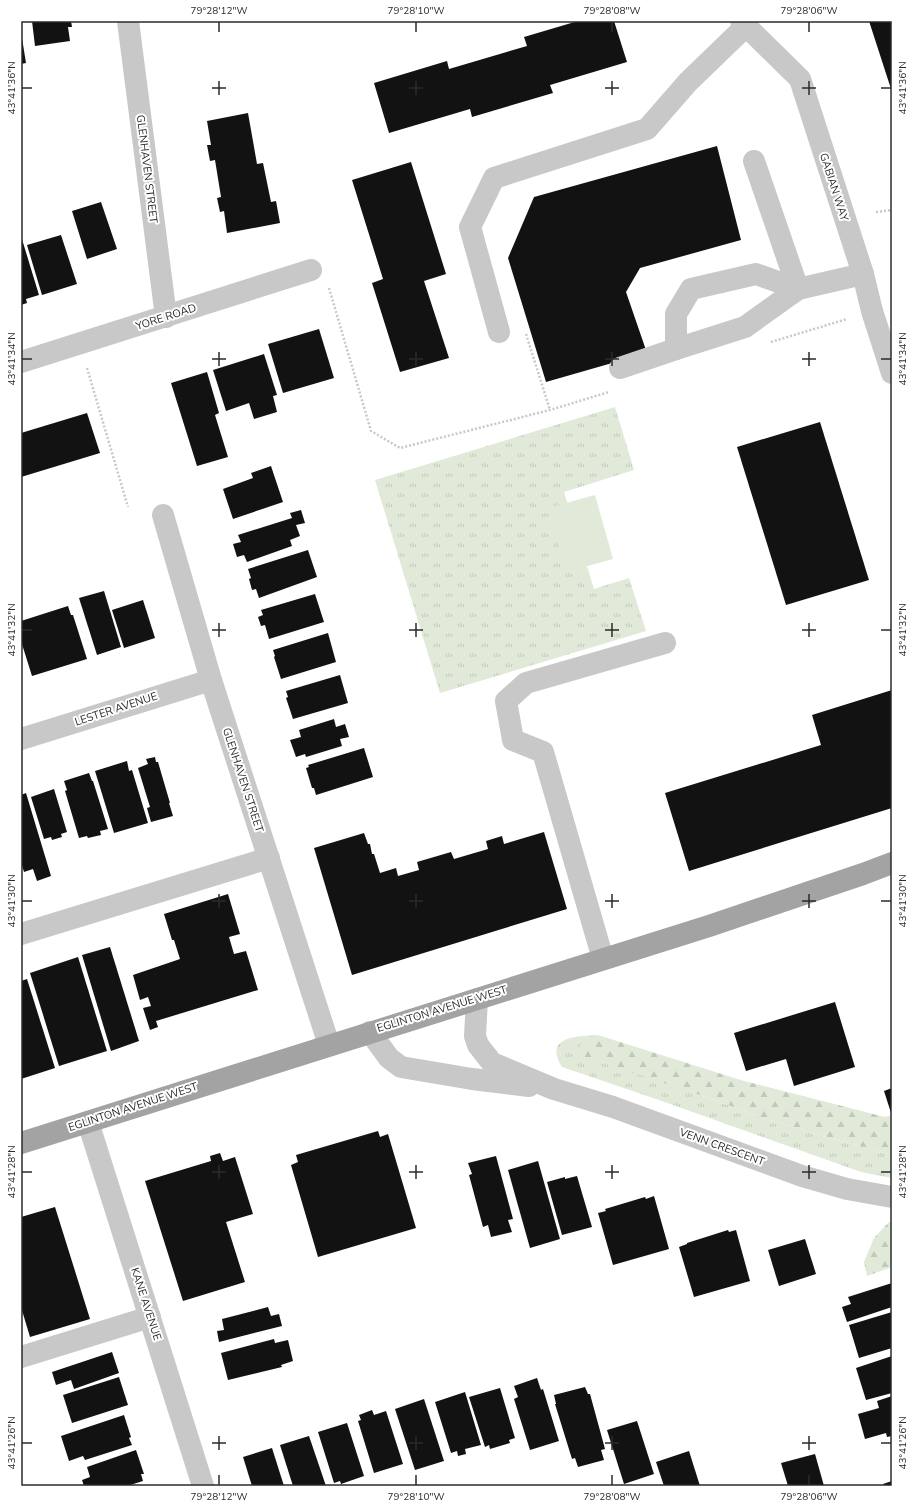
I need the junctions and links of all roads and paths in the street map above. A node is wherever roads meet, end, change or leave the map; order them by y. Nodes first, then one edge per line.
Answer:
1 (128, 21) edge
2 (744, 23) edge
3 (754, 161) dead end
4 (892, 210) edge
5 (876, 212) dead end
6 (311, 270) dead end
7 (863, 274) junction
8 (328, 284) dead end
9 (798, 289) junction
10 (166, 317) junction
11 (499, 332) joint
12 (676, 349) junction
13 (21, 362) edge
14 (87, 368) dead end
15 (620, 368) dead end
16 (892, 373) edge
17 (550, 410) dead end
18 (400, 448) dead end
19 (128, 507) dead end
20 (163, 515) dead end
21 (666, 643) dead end
22 (211, 680) junction
23 (21, 739) edge
24 (269, 858) junction
25 (892, 863) edge
26 (863, 874) junction
27 (892, 878) edge
28 (21, 934) edge
29 (603, 959) junction
30 (477, 999) junction
31 (370, 1032) junction
32 (329, 1045) junction
33 (554, 1089) junction
34 (88, 1122) junction
35 (21, 1143) edge
36 (892, 1197) edge
37 (150, 1317) junction
38 (21, 1357) edge
39 (203, 1486) edge

1 - 10 street, GLENHAVEN STREET
2 - 7 street, GABIAN WAY
2 - 11 street
3 - 9 street
4 - 5 path
6 - 10 street, YORE ROAD
7 - 9 street
7 - 16 street, GABIAN WAY
8 - 18 path
9 - 12 street
9 - 12 street
10 - 13 street, YORE ROAD
11 - 17 path
12 - 15 street
14 - 19 path
20 - 22 street, GLENHAVEN STREET
21 - 29 street
22 - 23 street, LESTER AVENUE
22 - 24 street, GLENHAVEN STREET
24 - 28 street
24 - 32 street, GLENHAVEN STREET
25 - 26 main road, EGLINTON AVENUE WEST
26 - 27 main road, EGLINTON AVENUE WEST
26 - 29 main road, EGLINTON AVENUE WEST
29 - 30 main road, EGLINTON AVENUE WEST
30 - 31 main road, EGLINTON AVENUE WEST
30 - 33 street, VENN CRESCENT
31 - 32 main road, EGLINTON AVENUE WEST
31 - 33 street, VENN CRESCENT
32 - 34 main road, EGLINTON AVENUE WEST
33 - 36 street, VENN CRESCENT
34 - 35 main road, EGLINTON AVENUE WEST
34 - 37 street, KANE AVENUE
37 - 38 street
37 - 39 street, KANE AVENUE

